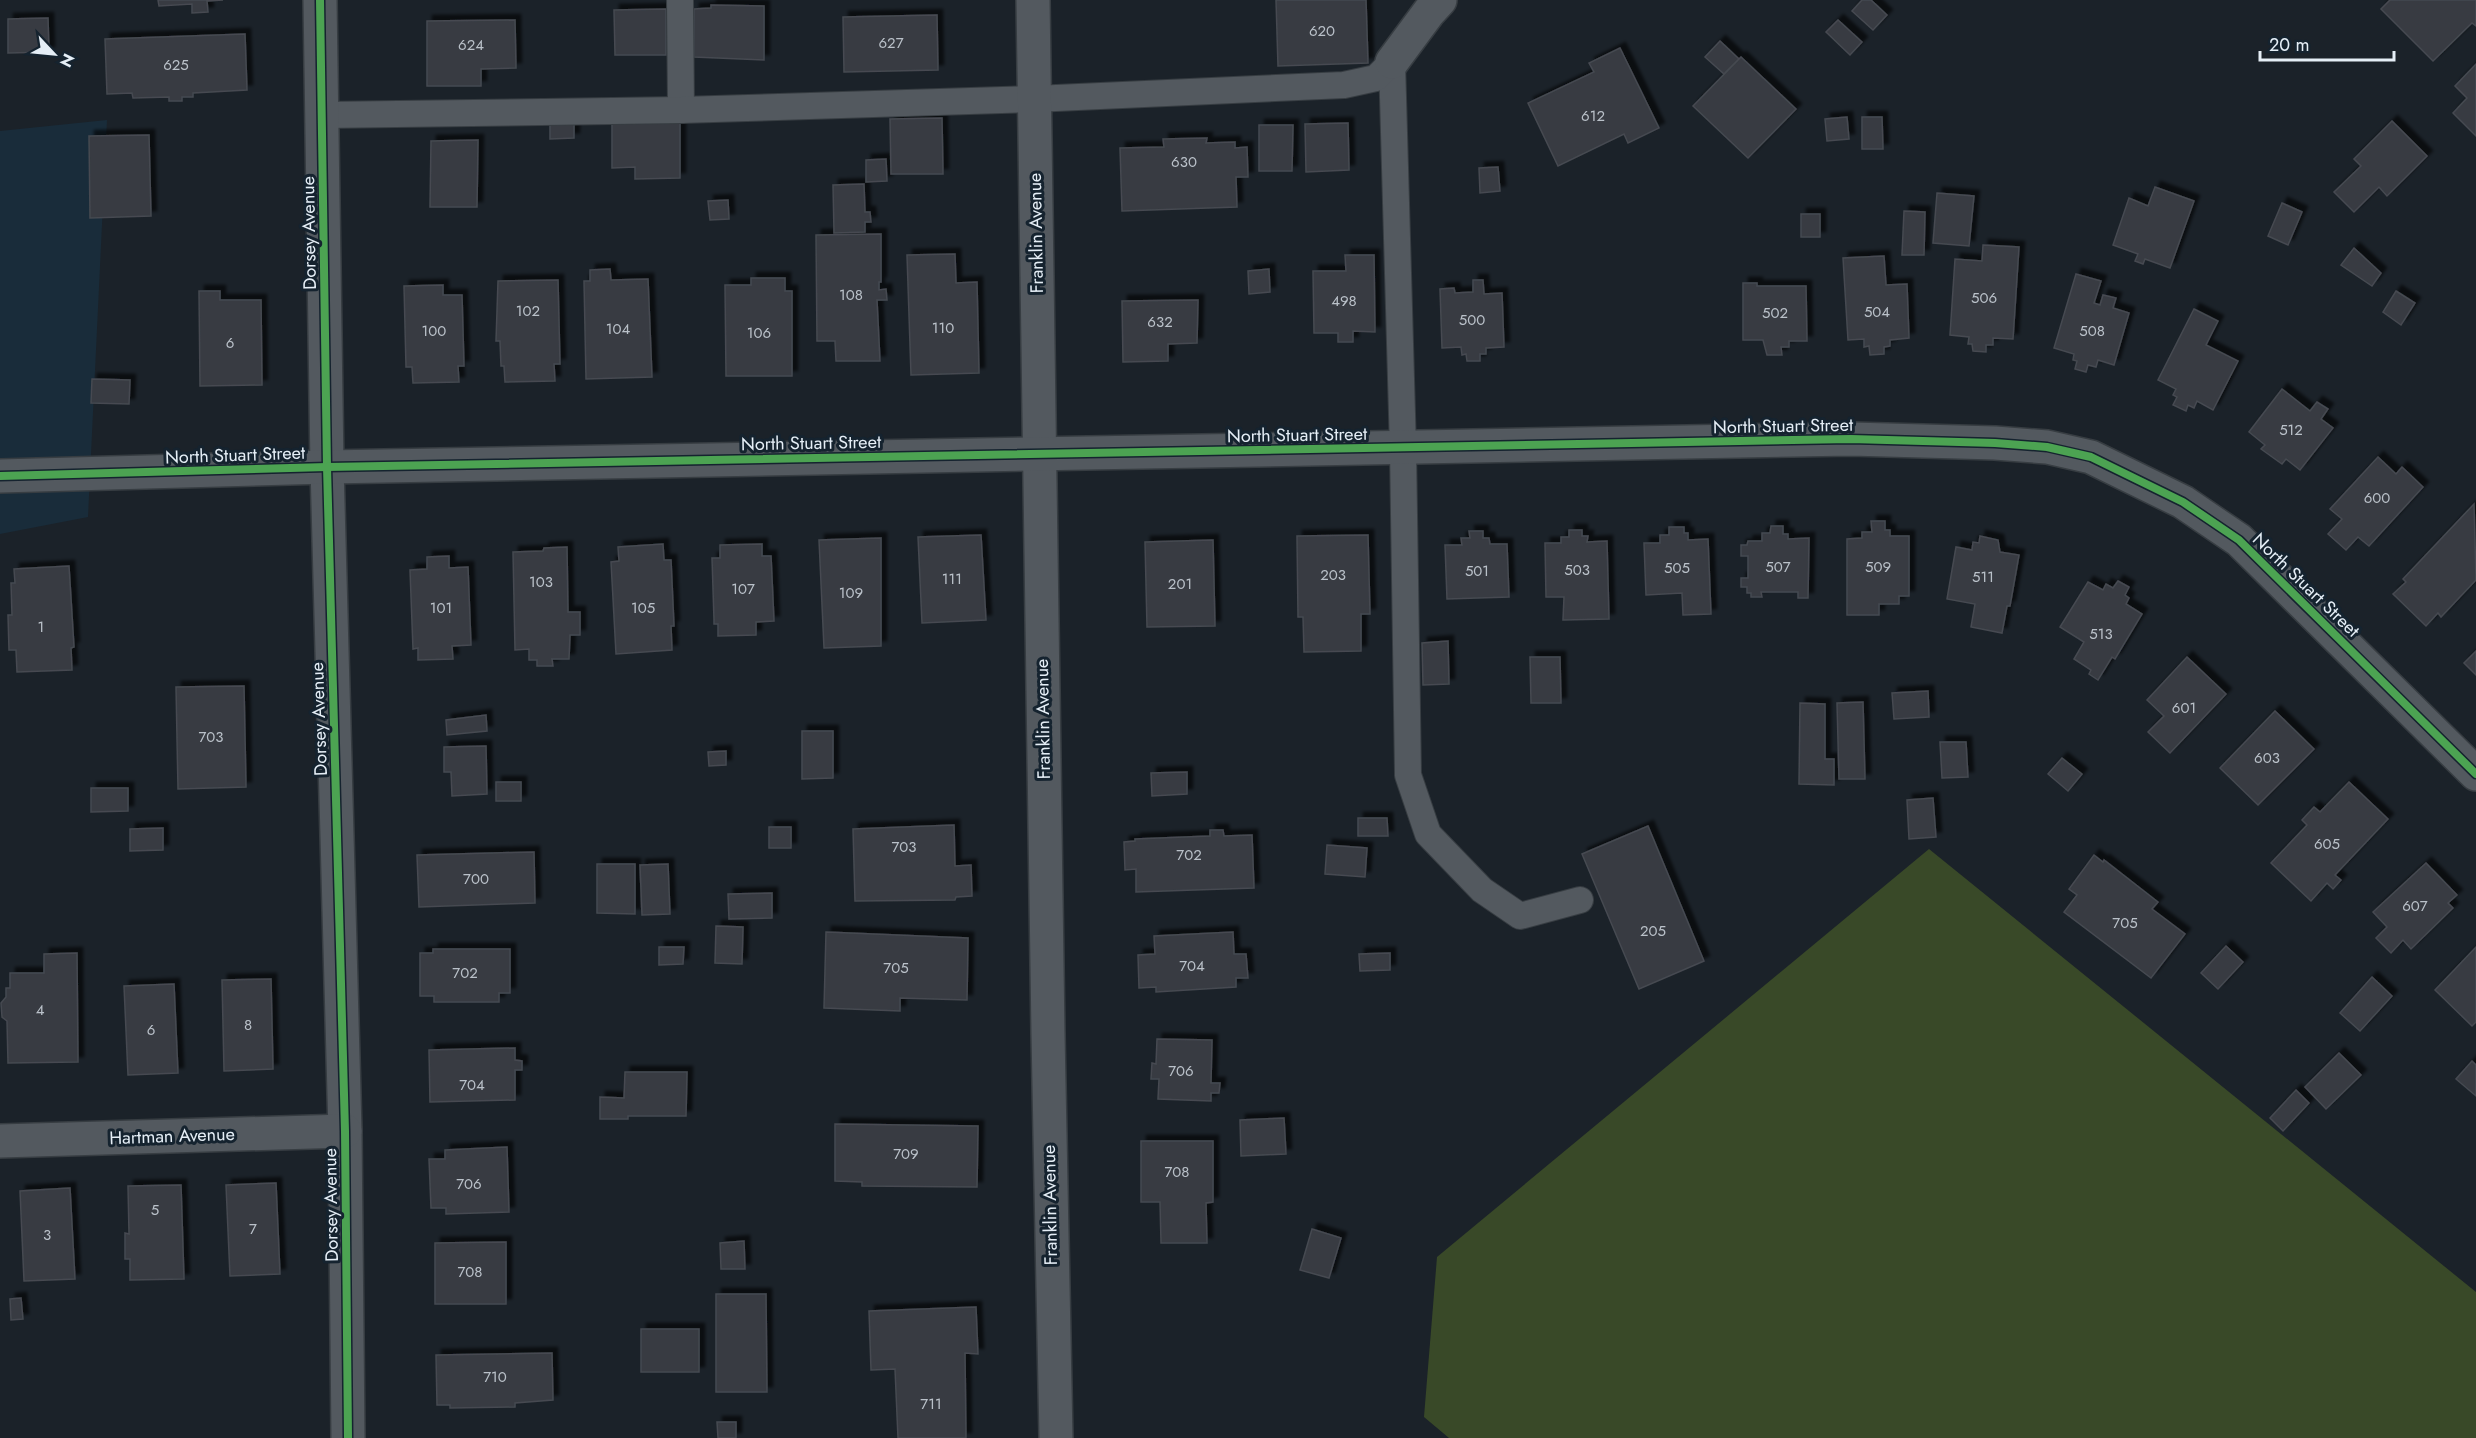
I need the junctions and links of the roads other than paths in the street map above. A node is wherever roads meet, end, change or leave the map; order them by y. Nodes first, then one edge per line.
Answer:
1 (320, 0) edge
2 (680, 0) edge
3 (1033, 0) edge
4 (1429, 4) edge
5 (1392, 62) junction
6 (1034, 99) junction
7 (681, 110) junction
8 (322, 115) junction
9 (1404, 449) junction
10 (1039, 454) junction
11 (327, 467) junction
12 (0, 476) edge
13 (2476, 774) edge
14 (1580, 900) dead end
15 (345, 1131) junction
16 (0, 1141) edge
17 (348, 1438) edge
18 (1056, 1438) edge

1 - 8 street, Dorsey Avenue
2 - 7 lane
3 - 6 street, Franklin Avenue
4 - 5 street
5 - 6 lane
5 - 9 lane
6 - 7 lane
6 - 10 street, Franklin Avenue
7 - 8 lane
8 - 11 street, Dorsey Avenue
9 - 10 street, North Stuart Street
9 - 13 street, North Stuart Street
9 - 14 lane
10 - 11 street, North Stuart Street
10 - 18 street, Franklin Avenue
11 - 12 street, North Stuart Street
11 - 15 street, Dorsey Avenue
15 - 16 street, Hartman Avenue
15 - 17 street, Dorsey Avenue

